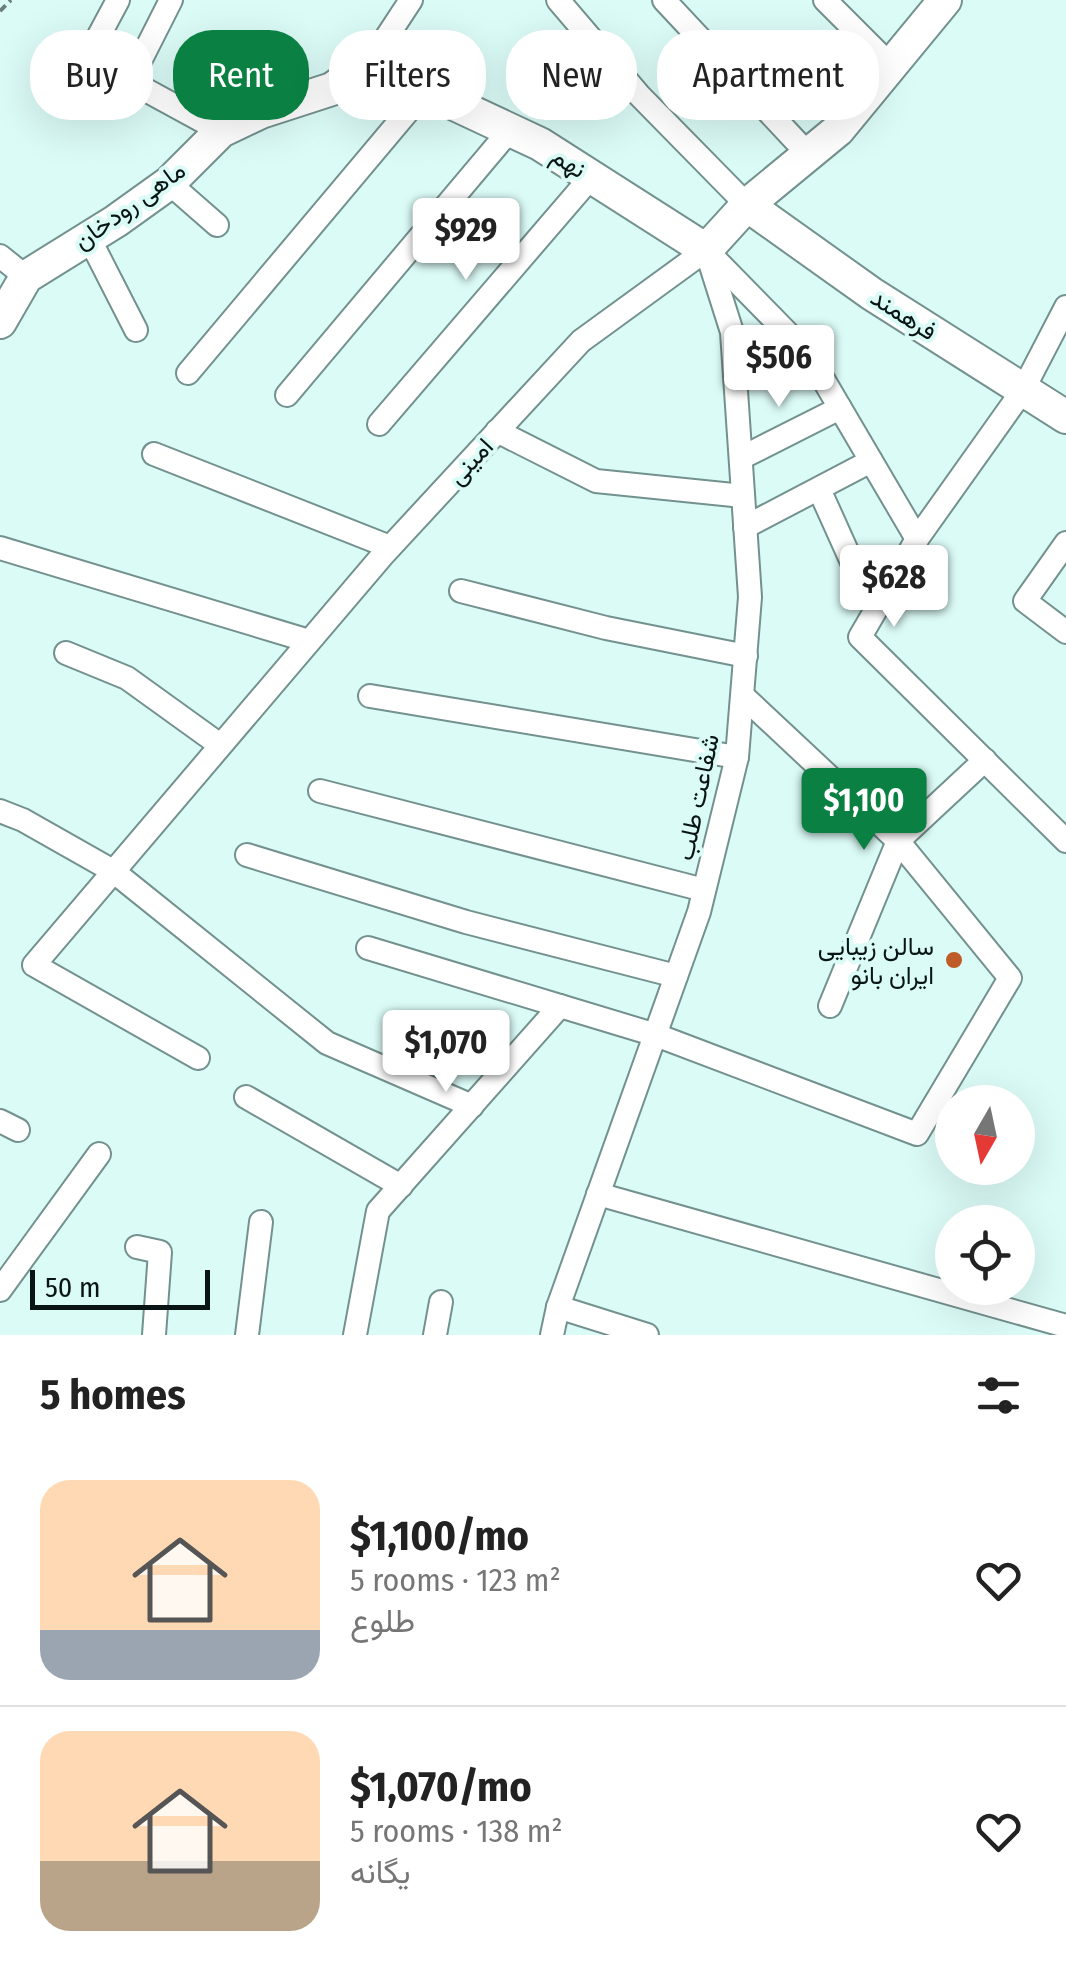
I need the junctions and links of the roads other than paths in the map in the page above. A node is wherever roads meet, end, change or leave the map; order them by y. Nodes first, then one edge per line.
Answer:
1 (118, 0) edge
2 (171, 0) edge
3 (411, 0) edge
4 (558, 0) edge
5 (664, 0) edge
6 (825, 0) edge
7 (945, 0) edge
8 (918, 16) edge
9 (101, 30) edge
10 (391, 30) edge
11 (153, 36) edge
12 (892, 67) junction
13 (329, 90) edge
14 (153, 95) edge
15 (486, 119) edge
16 (401, 120) edge
17 (510, 130) junction
18 (221, 132) junction
19 (808, 154) junction
20 (592, 176) junction
21 (169, 183) junction
22 (747, 206) junction
23 (216, 225) dead end
24 (89, 238) junction
25 (706, 250) junction
26 (0, 256) edge
27 (26, 277) junction
28 (1066, 307) edge
29 (0, 322) edge
30 (136, 330) dead end
31 (188, 373) dead end
32 (1024, 390) junction
33 (288, 395) dead end
34 (840, 408) junction
35 (1066, 417) edge
36 (379, 424) dead end
37 (497, 431) junction
38 (154, 454) dead end
39 (740, 458) junction
40 (871, 461) junction
41 (819, 489) junction
42 (743, 496) junction
43 (745, 528) junction
44 (916, 538) junction
45 (1066, 543) edge
46 (390, 547) junction
47 (0, 548) edge
48 (894, 578) junction
49 (461, 591) dead end
50 (1066, 632) edge
51 (310, 641) junction
52 (66, 654) dead end
53 (746, 656) junction
54 (370, 696) dead end
55 (743, 696) junction
56 (220, 745) junction
57 (738, 756) junction
58 (984, 760) junction
59 (320, 792) dead end
60 (0, 811) edge
61 (898, 840) junction
62 (1066, 840) edge
63 (247, 854) dead end
64 (113, 871) junction
65 (704, 890) junction
66 (368, 948) dead end
67 (676, 976) junction
68 (560, 1006) junction
69 (830, 1006) dead end
70 (656, 1034) junction
71 (198, 1058) dead end
72 (246, 1097) dead end
73 (472, 1106) junction
74 (99, 1154) dead end
75 (401, 1186) junction
76 (598, 1194) junction
77 (261, 1222) dead end
78 (137, 1247) dead end
79 (0, 1290) edge
80 (441, 1302) dead end
81 (558, 1307) junction
82 (1066, 1326) edge
83 (154, 1335) edge
84 (246, 1335) edge
85 (355, 1335) edge
86 (436, 1335) edge
87 (552, 1335) edge
88 (647, 1335) edge

1 - 9 street
2 - 11 street
3 - 10 street, ماهی رودخان
4 - 22 street
5 - 19 street
6 - 12 street
7 - 8 main road, امینی
8 - 12 main road, امینی
12 - 19 main road, امینی
13 - 18 main road, ماهی رودخان
14 - 18 street
15 - 17 main road, نهم
16 - 31 street
17 - 20 main road, نهم
17 - 33 street
18 - 21 main road, ماهی رودخان
19 - 22 main road, امینی
20 - 25 main road, نهم
20 - 36 street
21 - 23 street
21 - 24 main road, ماهی رودخان
22 - 25 main road, امینی
22 - 32 main road, فرهمند
24 - 27 main road, ماهی رودخان
24 - 30 street
25 - 34 street
25 - 37 street, امینی
25 - 39 street, شفاعت طلب
26 - 27 street
27 - 29 main road, ماهی رودخان
28 - 32 street
32 - 35 main road, فرهمند
32 - 44 street
34 - 39 street
34 - 40 street
37 - 42 street
37 - 46 street, امینی
38 - 46 street
39 - 42 street, شفاعت طلب
40 - 41 street
40 - 44 street
41 - 43 street
41 - 48 street
42 - 43 street, شفاعت طلب
43 - 53 street, شفاعت طلب
44 - 48 street
45 - 50 street
46 - 51 street, امینی
47 - 51 street
48 - 58 street
49 - 53 street
51 - 56 street, امینی
52 - 56 street
53 - 55 street, شفاعت طلب
54 - 57 street
55 - 57 street, شفاعت طلب
55 - 61 street
56 - 64 street, امینی
57 - 65 street, شفاعت طلب
58 - 61 street
58 - 62 street
59 - 65 street
60 - 64 street
61 - 69 street
61 - 70 street
63 - 67 street
64 - 71 street, امینی
64 - 73 street
65 - 67 street, شفاعت طلب
66 - 68 street
67 - 70 street, شفاعت طلب
68 - 70 street
68 - 73 street
70 - 76 street, شفاعت طلب
72 - 75 street
73 - 75 street
74 - 79 street
75 - 85 street
76 - 81 street, شفاعت طلب
76 - 82 street
77 - 84 street
78 - 83 street
80 - 86 street
81 - 87 street, شفاعت طلب
81 - 88 street

